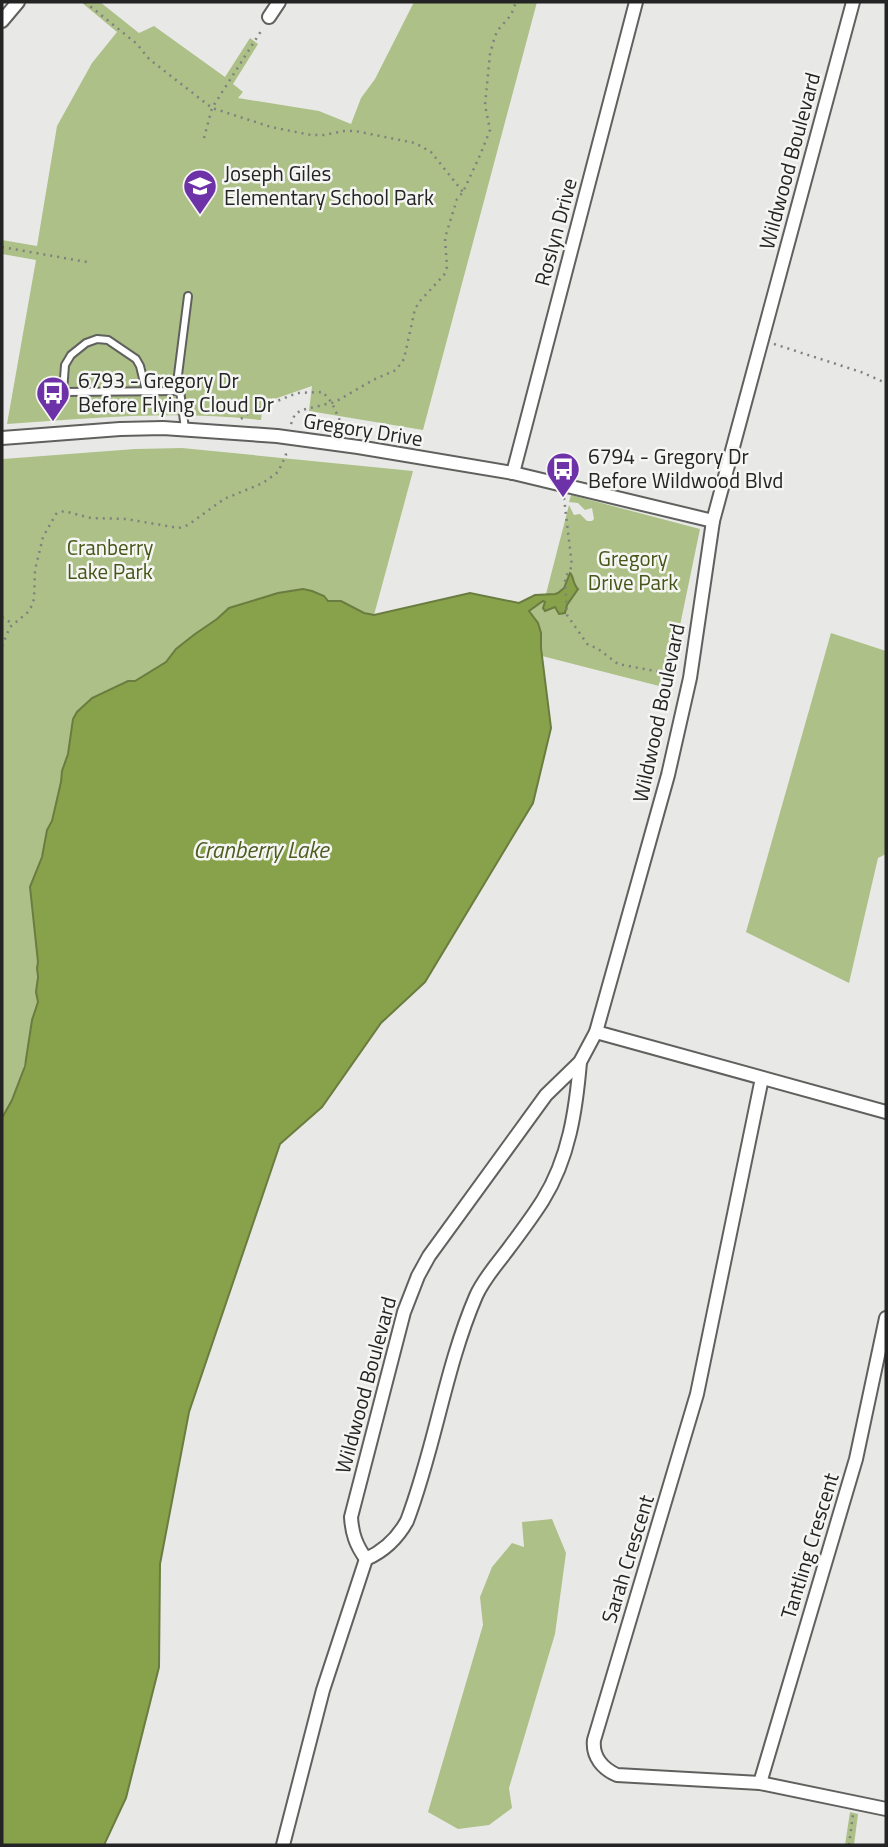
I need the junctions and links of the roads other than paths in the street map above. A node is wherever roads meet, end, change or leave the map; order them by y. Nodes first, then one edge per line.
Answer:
1 (18, 2) edge
2 (279, 2) edge
3 (636, 2) edge
4 (853, 2) edge
5 (269, 17) road end
6 (2, 21) edge
7 (188, 296) dead end
8 (146, 391) junction
9 (180, 391) junction
10 (184, 429) junction
11 (2, 438) edge
12 (513, 473) junction
13 (713, 521) junction
14 (596, 1032) junction
15 (580, 1062) junction
16 (762, 1078) junction
17 (886, 1112) edge
18 (886, 1318) edge
19 (366, 1559) junction
20 (760, 1783) junction
21 (886, 1809) edge
22 (283, 1845) edge

1 - 6 street
2 - 5 street
3 - 12 street, Roslyn Drive
4 - 13 street, Wildwood Boulevard
7 - 9 lane
8 - 8 lane
8 - 9 lane
9 - 10 lane
10 - 11 street, Gregory Drive
10 - 12 street, Gregory Drive
12 - 13 street, Gregory Drive
13 - 14 street, Wildwood Boulevard
14 - 15 street, Wildwood Boulevard
14 - 16 street
15 - 19 street, Wildwood Boulevard
15 - 19 street, Wildwood Boulevard
16 - 17 street
16 - 20 street, Sarah Crescent
18 - 20 street, Tantling Crescent
19 - 22 street
20 - 21 street, Sarah Crescent

